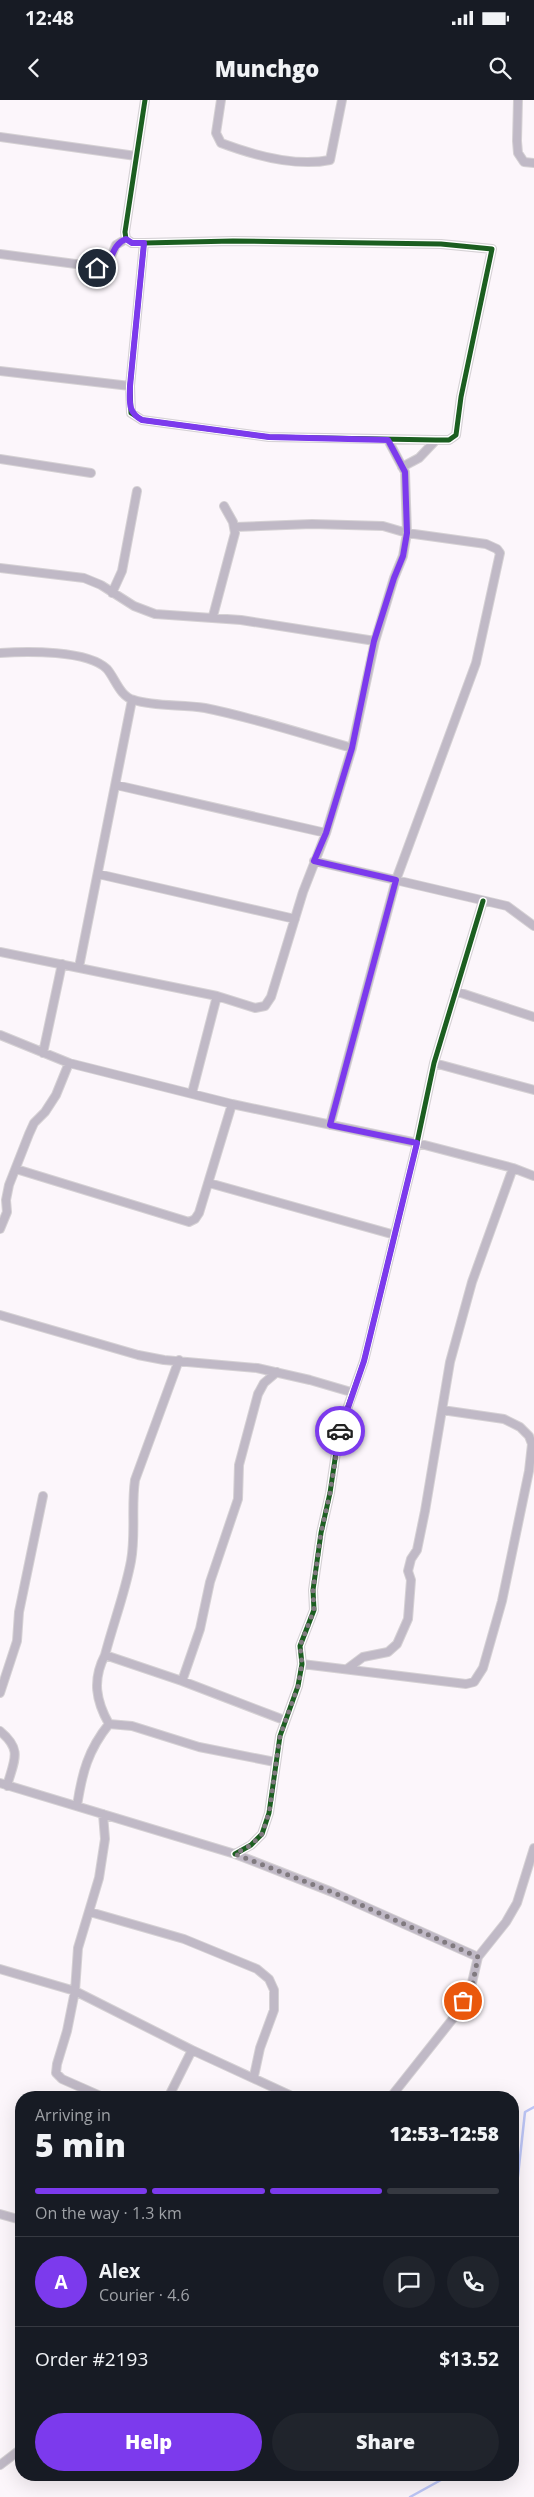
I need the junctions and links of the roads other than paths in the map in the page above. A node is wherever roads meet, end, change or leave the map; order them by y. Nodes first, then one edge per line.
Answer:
1 (145, 100) edge
2 (221, 100) edge
3 (342, 100) edge
4 (518, 100) edge
5 (0, 136) edge
6 (136, 156) junction
7 (534, 163) edge
8 (126, 239) junction
9 (144, 243) junction
10 (0, 254) edge
11 (0, 371) edge
12 (130, 386) junction
13 (388, 440) junction
14 (436, 440) junction
15 (0, 459) edge
16 (402, 467) junction
17 (91, 473) dead end
18 (137, 491) dead end
19 (224, 506) dead end
20 (235, 527) junction
21 (407, 533) junction
22 (0, 568) edge
23 (112, 592) junction
24 (213, 616) junction
25 (374, 641) junction
26 (0, 653) edge
27 (132, 700) junction
28 (352, 748) junction
29 (116, 784) junction
30 (326, 833) junction
31 (314, 861) junction
32 (98, 874) junction
33 (396, 880) junction
34 (483, 901) junction
35 (295, 919) junction
36 (534, 926) edge
37 (0, 952) edge
38 (62, 964) junction
39 (79, 967) junction
40 (455, 991) junction
41 (217, 996) junction
42 (534, 1017) edge
43 (0, 1035) edge
44 (43, 1053) junction
45 (69, 1063) junction
46 (434, 1063) junction
47 (534, 1090) edge
48 (192, 1093) junction
49 (232, 1104) junction
50 (330, 1125) junction
51 (417, 1143) junction
52 (513, 1168) junction
53 (16, 1169) junction
54 (534, 1176) edge
55 (209, 1183) junction
56 (0, 1229) edge
57 (395, 1235) junction
58 (0, 1315) edge
59 (179, 1360) junction
60 (277, 1372) junction
61 (352, 1392) junction
62 (442, 1410) junction
63 (43, 1496) dead end
64 (105, 1655) junction
65 (302, 1664) junction
66 (347, 1669) junction
67 (182, 1681) junction
68 (0, 1693) edge
69 (284, 1720) junction
70 (109, 1724) junction
71 (0, 1731) edge
72 (275, 1762) junction
73 (4, 1785) edge
74 (77, 1806) junction
75 (103, 1814) junction
76 (534, 1848) edge
77 (235, 1854) junction
78 (90, 1912) junction
79 (478, 1957) junction
80 (0, 1969) edge
81 (75, 1991) junction
82 (192, 2050) junction
83 (254, 2076) junction
84 (89, 2091) edge
85 (172, 2091) edge
86 (283, 2091) edge
87 (396, 2091) edge
88 (0, 2214) edge
89 (15, 2218) edge
90 (15, 2454) edge
91 (0, 2465) edge

1 - 6 street
2 - 3 street
4 - 7 street
5 - 6 street
6 - 8 street
8 - 9 street
8 - 10 street
9 - 12 street
9 - 14 street
11 - 12 street
12 - 13 street
13 - 14 street
13 - 16 street
14 - 16 street
15 - 17 street
16 - 21 street
18 - 23 street
19 - 20 street
20 - 21 street
20 - 24 street
21 - 25 street
21 - 33 street
22 - 23 street
23 - 24 street
24 - 25 street
25 - 28 street
26 - 27 street
27 - 28 street
27 - 29 street
28 - 30 street
29 - 30 street
29 - 32 street
30 - 31 street
31 - 33 street
31 - 35 street
32 - 35 street
32 - 39 street
33 - 34 street
33 - 50 street
34 - 36 street
34 - 40 street
35 - 41 street
37 - 38 street
38 - 39 street
38 - 44 street
39 - 41 street
40 - 42 street
40 - 46 street
41 - 48 street
43 - 44 street
44 - 45 street
45 - 48 street
45 - 53 street
46 - 47 street
46 - 51 street
48 - 49 street
49 - 50 street
49 - 55 street
50 - 51 street
51 - 52 street
51 - 57 street
52 - 54 street
52 - 62 street
53 - 55 street
53 - 56 street
55 - 57 street
57 - 61 street
58 - 59 street
59 - 60 street
59 - 64 street
60 - 61 street
60 - 67 street
61 - 65 street
62 - 66 street
62 - 66 street
63 - 68 street
64 - 67 street
64 - 70 street
65 - 66 street
65 - 69 street
67 - 69 street
69 - 72 street
70 - 72 street
70 - 74 street
71 - 73 street
72 - 77 street
73 - 74 street
74 - 75 street
75 - 77 street
75 - 78 street
76 - 79 street
77 - 79 street
78 - 81 street
78 - 83 street
79 - 87 street
80 - 81 street
81 - 82 street
81 - 84 street
82 - 83 street
82 - 85 street
83 - 86 street
88 - 89 street
90 - 91 street

